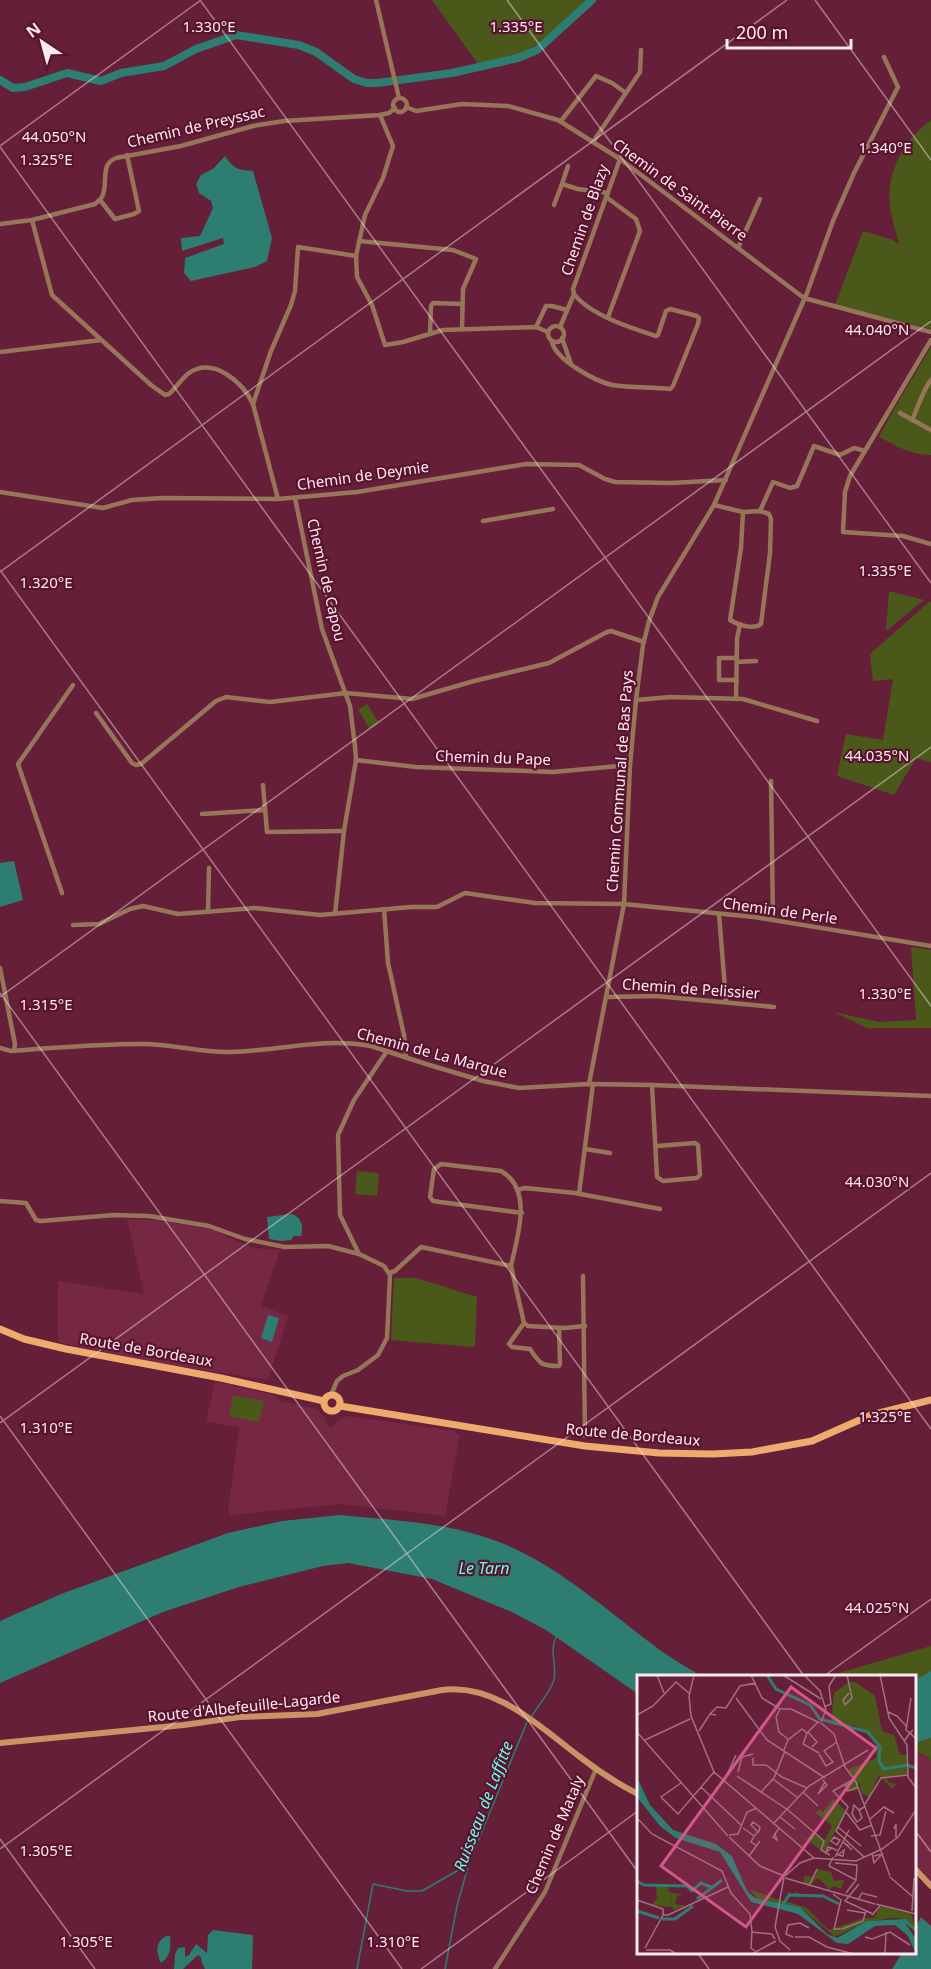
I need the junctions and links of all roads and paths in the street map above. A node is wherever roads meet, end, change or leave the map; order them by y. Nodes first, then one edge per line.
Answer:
1 (376, 0) edge
2 (641, 50) dead end
3 (884, 57) dead end
4 (626, 93) junction
5 (399, 98) junction
6 (406, 107) junction
7 (395, 108) junction
8 (380, 115) junction
9 (561, 121) junction
10 (593, 142) junction
11 (127, 155) junction
12 (620, 159) junction
13 (568, 166) dead end
14 (562, 184) junction
15 (607, 195) junction
16 (760, 199) dead end
17 (99, 200) junction
18 (554, 205) dead end
19 (32, 220) junction
20 (0, 224) edge
21 (359, 241) junction
22 (738, 248) junction
23 (356, 256) junction
24 (573, 292) junction
25 (804, 298) junction
26 (462, 304) junction
27 (567, 310) junction
28 (608, 317) junction
29 (536, 327) junction
30 (560, 327) junction
31 (462, 329) junction
32 (548, 332) junction
33 (931, 332) edge
34 (430, 334) junction
35 (562, 338) junction
36 (102, 340) junction
37 (931, 340) edge
38 (552, 342) junction
39 (0, 352) edge
40 (572, 364) junction
41 (931, 380) edge
42 (253, 404) junction
43 (900, 413) dead end
44 (912, 420) junction
45 (931, 430) edge
46 (865, 451) junction
47 (726, 480) junction
48 (0, 492) edge
49 (295, 498) junction
50 (278, 499) junction
51 (714, 505) junction
52 (553, 509) dead end
53 (760, 511) junction
54 (743, 512) junction
55 (483, 521) dead end
56 (931, 544) edge
57 (740, 624) junction
58 (644, 642) junction
59 (737, 660) junction
60 (756, 661) dead end
61 (737, 680) junction
62 (73, 685) dead end
63 (346, 693) junction
64 (736, 699) junction
65 (636, 700) junction
66 (96, 712) dead end
67 (817, 721) dead end
68 (356, 760) junction
69 (630, 765) junction
70 (771, 781) dead end
71 (263, 785) dead end
72 (266, 810) junction
73 (201, 813) dead end
74 (344, 831) junction
75 (209, 868) dead end
76 (62, 893) dead end
77 (624, 904) junction
78 (384, 909) junction
79 (208, 912) junction
80 (335, 914) junction
81 (719, 914) junction
82 (773, 920) junction
83 (73, 925) dead end
84 (931, 946) edge
85 (0, 968) edge
86 (607, 997) junction
87 (726, 1001) junction
88 (774, 1007) dead end
89 (0, 1048) edge
90 (14, 1051) junction
91 (387, 1051) junction
92 (406, 1058) junction
93 (591, 1084) junction
94 (652, 1085) junction
95 (931, 1096) edge
96 (657, 1146) junction
97 (585, 1149) junction
98 (610, 1153) dead end
99 (517, 1190) junction
100 (579, 1194) junction
101 (0, 1201) edge
102 (660, 1209) dead end
103 (522, 1213) junction
104 (359, 1254) junction
105 (511, 1266) junction
106 (389, 1273) junction
107 (583, 1276) dead end
108 (524, 1323) junction
109 (585, 1326) junction
110 (559, 1328) junction
111 (0, 1329) edge
112 (332, 1395) junction
113 (931, 1400) edge
114 (324, 1401) junction
115 (918, 1404) junction
116 (340, 1406) junction
117 (931, 1406) edge
118 (585, 1436) dead end
119 (0, 1743) edge
120 (596, 1769) junction
121 (637, 1793) edge
122 (916, 1869) edge
123 (931, 1886) edge
124 (495, 1969) edge

1 - 5 street
2 - 4 street
3 - 25 street, Chemin Communal de Bas Pays
4 - 9 street
4 - 10 street
5 - 6 street
5 - 7 street
6 - 7 street
6 - 9 street, Chemin de Saint-Pierre
7 - 8 street, Chemin de Preyssac
8 - 11 street, Chemin de Preyssac
8 - 21 street
9 - 10 street, Chemin de Saint-Pierre
10 - 12 street, Chemin de Saint-Pierre
11 - 17 street, Chemin de Preyssac
11 - 17 street
12 - 15 street, Chemin de Blazy
12 - 22 street, Chemin de Saint-Pierre
13 - 14 street
14 - 15 street
14 - 18 street
15 - 24 street, Chemin de Blazy
15 - 28 street
16 - 22 street
17 - 19 street
19 - 20 street
19 - 36 street
21 - 23 street
21 - 26 street
22 - 25 street, Chemin de Saint-Pierre
23 - 34 street
23 - 42 street
24 - 27 street, Chemin de Blazy
24 - 28 street
25 - 33 street, Chemin de Saint-Pierre
25 - 47 street, Chemin Communal de Bas Pays
26 - 31 street
26 - 34 street
27 - 29 street
27 - 30 street, Chemin de Blazy
28 - 40 street
29 - 31 street
29 - 32 street
30 - 32 street
30 - 35 street
31 - 34 street
32 - 38 street
35 - 38 street
35 - 40 street
36 - 39 street
36 - 42 street
37 - 46 street
38 - 40 street
41 - 44 street
42 - 50 street
43 - 44 street
44 - 45 street
46 - 53 street
46 - 56 street
47 - 49 street, Chemin de Deymie
47 - 51 street, Chemin Communal de Bas Pays
48 - 50 street, Chemin de Deymie
49 - 50 street, Chemin de Deymie
49 - 63 street, Chemin de Capou
51 - 54 street
51 - 58 street, Chemin Communal de Bas Pays
52 - 55 street
53 - 54 street
53 - 57 street
54 - 57 street
57 - 59 street
58 - 63 street
58 - 65 street, Chemin Communal de Bas Pays
59 - 60 street
59 - 61 street
59 - 61 street
61 - 64 street
62 - 76 street
63 - 66 street
63 - 68 street, Chemin de Capou
64 - 65 street
64 - 67 street
65 - 69 street, Chemin Communal de Bas Pays
68 - 69 street, Chemin du Pape
68 - 74 street, Chemin de Capou
69 - 77 street, Chemin Communal de Bas Pays
70 - 82 street
71 - 72 street
72 - 73 street
72 - 74 street
74 - 80 street, Chemin de Capou
75 - 79 street
77 - 78 street, Chemin de Perle
77 - 81 street, Chemin de Perle
77 - 86 street, Chemin Communal de Bas Pays
78 - 80 street, Chemin de Perle
78 - 92 street
79 - 80 street, Chemin de Perle
79 - 83 street, Chemin de Perle
81 - 82 street, Chemin de Perle
81 - 87 street
82 - 84 street, Chemin de Perle
85 - 90 street
86 - 87 street, Chemin de Pelissier
86 - 93 street, Chemin Communal de Bas Pays
87 - 88 street, Chemin de Pelissier
89 - 90 street, Chemin de La Margue
90 - 91 street, Chemin de La Margue
91 - 92 street, Chemin de La Margue
91 - 104 street
92 - 93 street, Chemin de La Margue
93 - 94 street, Chemin de La Margue
93 - 97 street, Chemin Communal de Bas Pays
94 - 95 street, Chemin de La Margue
94 - 96 street
96 - 96 street
97 - 98 street
97 - 100 street, Chemin Communal de Bas Pays
99 - 100 street
99 - 103 street
99 - 103 street
100 - 102 street
101 - 104 street
103 - 105 street
104 - 106 street
105 - 106 street
105 - 108 street
106 - 112 street
107 - 109 street
108 - 110 street
108 - 110 street
109 - 110 street
109 - 118 street
111 - 114 main road, Route de Bordeaux
112 - 114 main road
112 - 116 main road
113 - 115 main road, Route de Bordeaux
114 - 116 main road
115 - 116 main road, Route de Bordeaux
115 - 117 main road, Route de Bordeaux
119 - 120 main road, Route d'Albefeuille-Lagarde
120 - 121 main road, Route d'Albefeuille-Lagarde
120 - 124 street, Chemin de Mataly
122 - 123 main road

